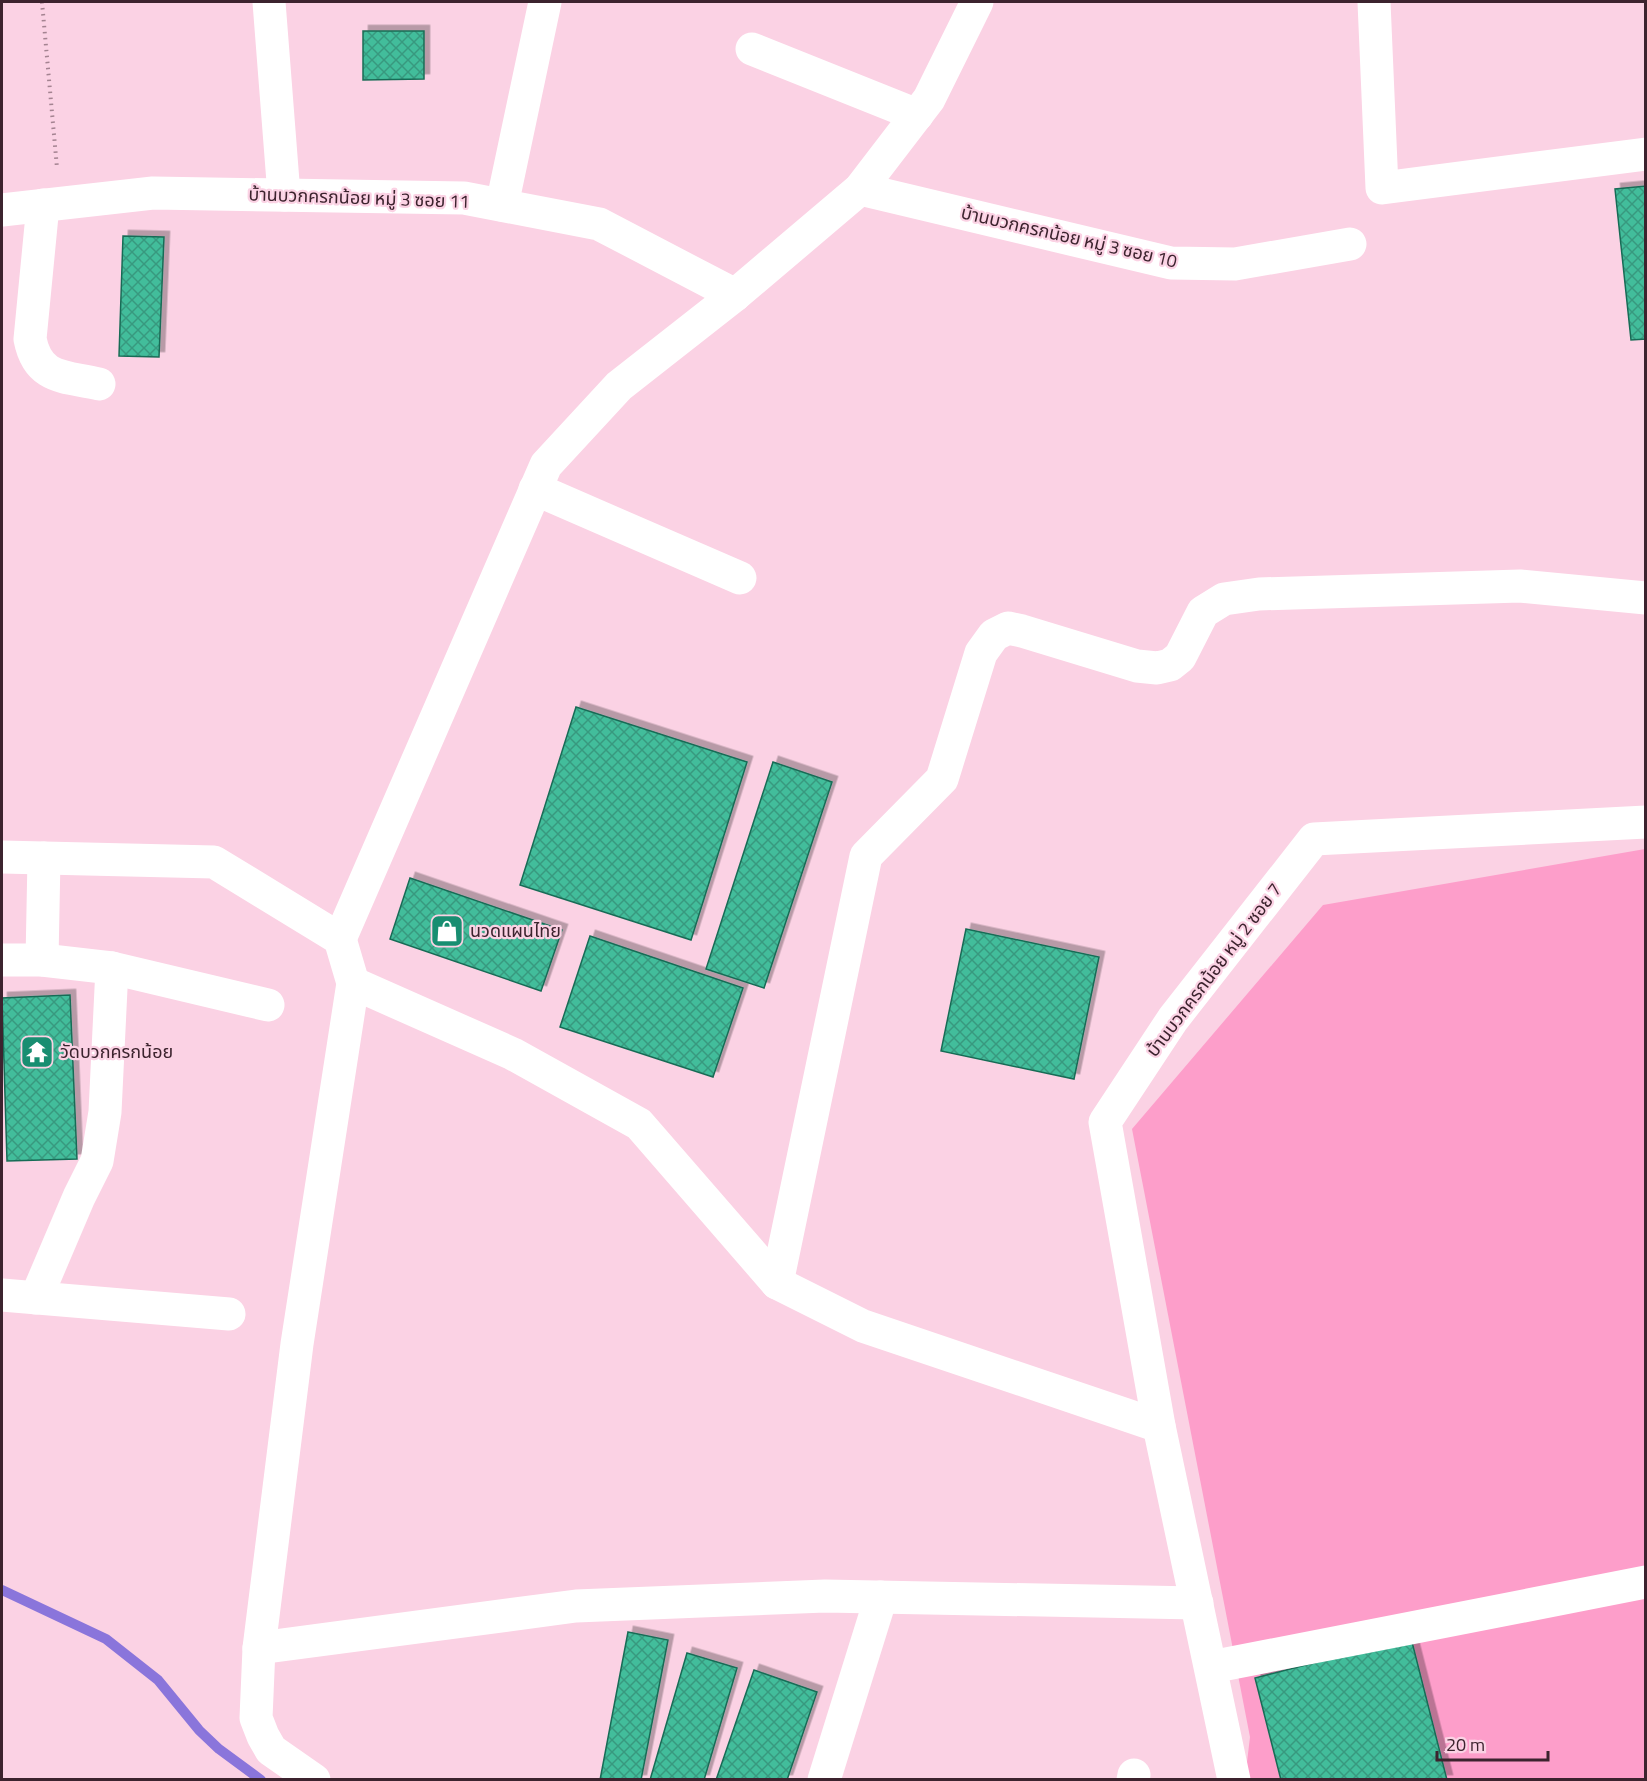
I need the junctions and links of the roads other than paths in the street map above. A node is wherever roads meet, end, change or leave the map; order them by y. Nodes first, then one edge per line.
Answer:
1 (269, 2) edge
2 (544, 2) edge
3 (977, 2) edge
4 (1374, 2) edge
5 (752, 49) dead end
6 (917, 115) junction
7 (1646, 154) edge
8 (860, 189) junction
9 (284, 195) junction
10 (52, 205) junction
11 (502, 206) junction
12 (2, 210) edge
13 (1350, 244) dead end
14 (735, 294) junction
15 (99, 384) dead end
16 (535, 489) junction
17 (740, 578) dead end
18 (1646, 598) edge
19 (1646, 822) edge
20 (2, 857) edge
21 (44, 858) junction
22 (340, 939) junction
23 (2, 960) edge
24 (42, 960) junction
25 (111, 968) junction
26 (353, 983) junction
27 (268, 1005) dead end
28 (777, 1282) junction
29 (2, 1295) edge
30 (36, 1298) junction
31 (229, 1314) dead end
32 (1160, 1426) junction
33 (1646, 1582) edge
34 (881, 1597) junction
35 (1197, 1603) junction
36 (259, 1648) junction
37 (1211, 1667) junction
38 (314, 1779) edge
39 (824, 1779) edge
40 (1234, 1779) edge

1 - 9 street
2 - 11 street
3 - 6 street
4 - 7 street
5 - 6 street
6 - 8 street
8 - 13 street, บ้านบวกครกน้อย หมู่ 3 ซอย 10
8 - 14 street
9 - 10 street, บ้านบวกครกน้อย หมู่ 3 ซอย 11
9 - 11 street, บ้านบวกครกน้อย หมู่ 3 ซอย 11
10 - 12 street, บ้านบวกครกน้อย หมู่ 3 ซอย 11
10 - 15 street
11 - 14 street, บ้านบวกครกน้อย หมู่ 3 ซอย 11
14 - 16 street
16 - 17 street
16 - 22 street
18 - 28 street
19 - 32 street, บ้านบวกครกน้อย หมู่ 2 ซอย 7
20 - 21 street
21 - 22 street
21 - 24 street
22 - 26 street
23 - 24 street
24 - 25 street
25 - 27 street
25 - 30 street
26 - 28 street
26 - 36 street
28 - 32 street
29 - 30 street
30 - 31 street
32 - 35 street, บ้านบวกครกน้อย หมู่ 2 ซอย 7
33 - 37 street
34 - 35 street
34 - 36 street
34 - 39 street
35 - 37 street, บ้านบวกครกน้อย หมู่ 2 ซอย 7
36 - 38 street
37 - 40 street, บ้านบวกครกน้อย หมู่ 2 ซอย 7

